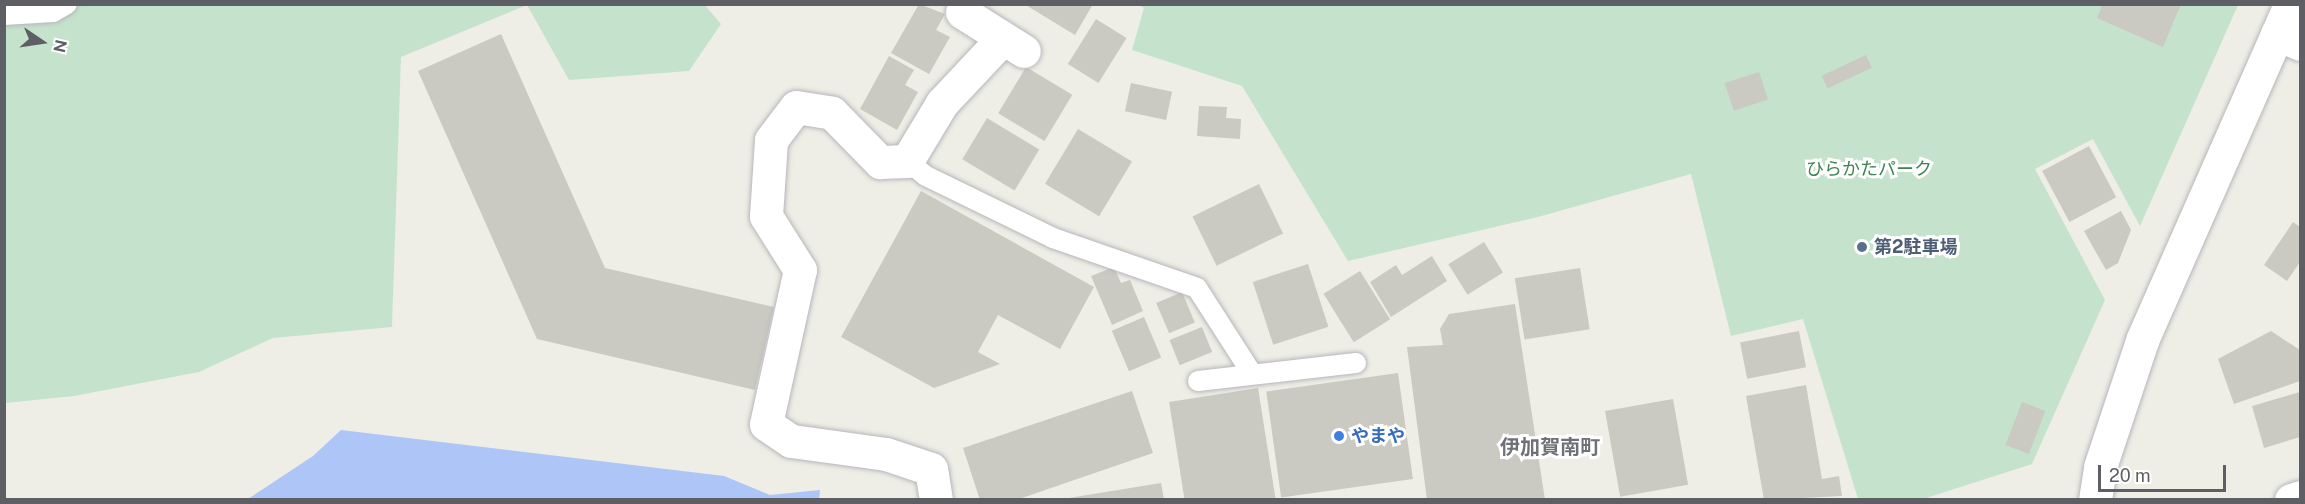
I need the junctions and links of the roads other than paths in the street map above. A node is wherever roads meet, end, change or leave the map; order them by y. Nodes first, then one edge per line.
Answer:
1 (67, 4) edge
2 (2290, 4) edge
3 (962, 12) dead end
4 (4, 15) edge
5 (2289, 39) edge
6 (907, 161) junction
7 (1356, 363) dead end
8 (1251, 372) junction
9 (1198, 381) dead end
10 (2301, 497) edge
11 (936, 500) edge
12 (2095, 500) edge
13 (2290, 500) edge

1 - 4 lane
2 - 5 street
3 - 6 street
5 - 12 street
6 - 8 lane
6 - 11 street
7 - 8 lane
8 - 9 lane
10 - 13 street

